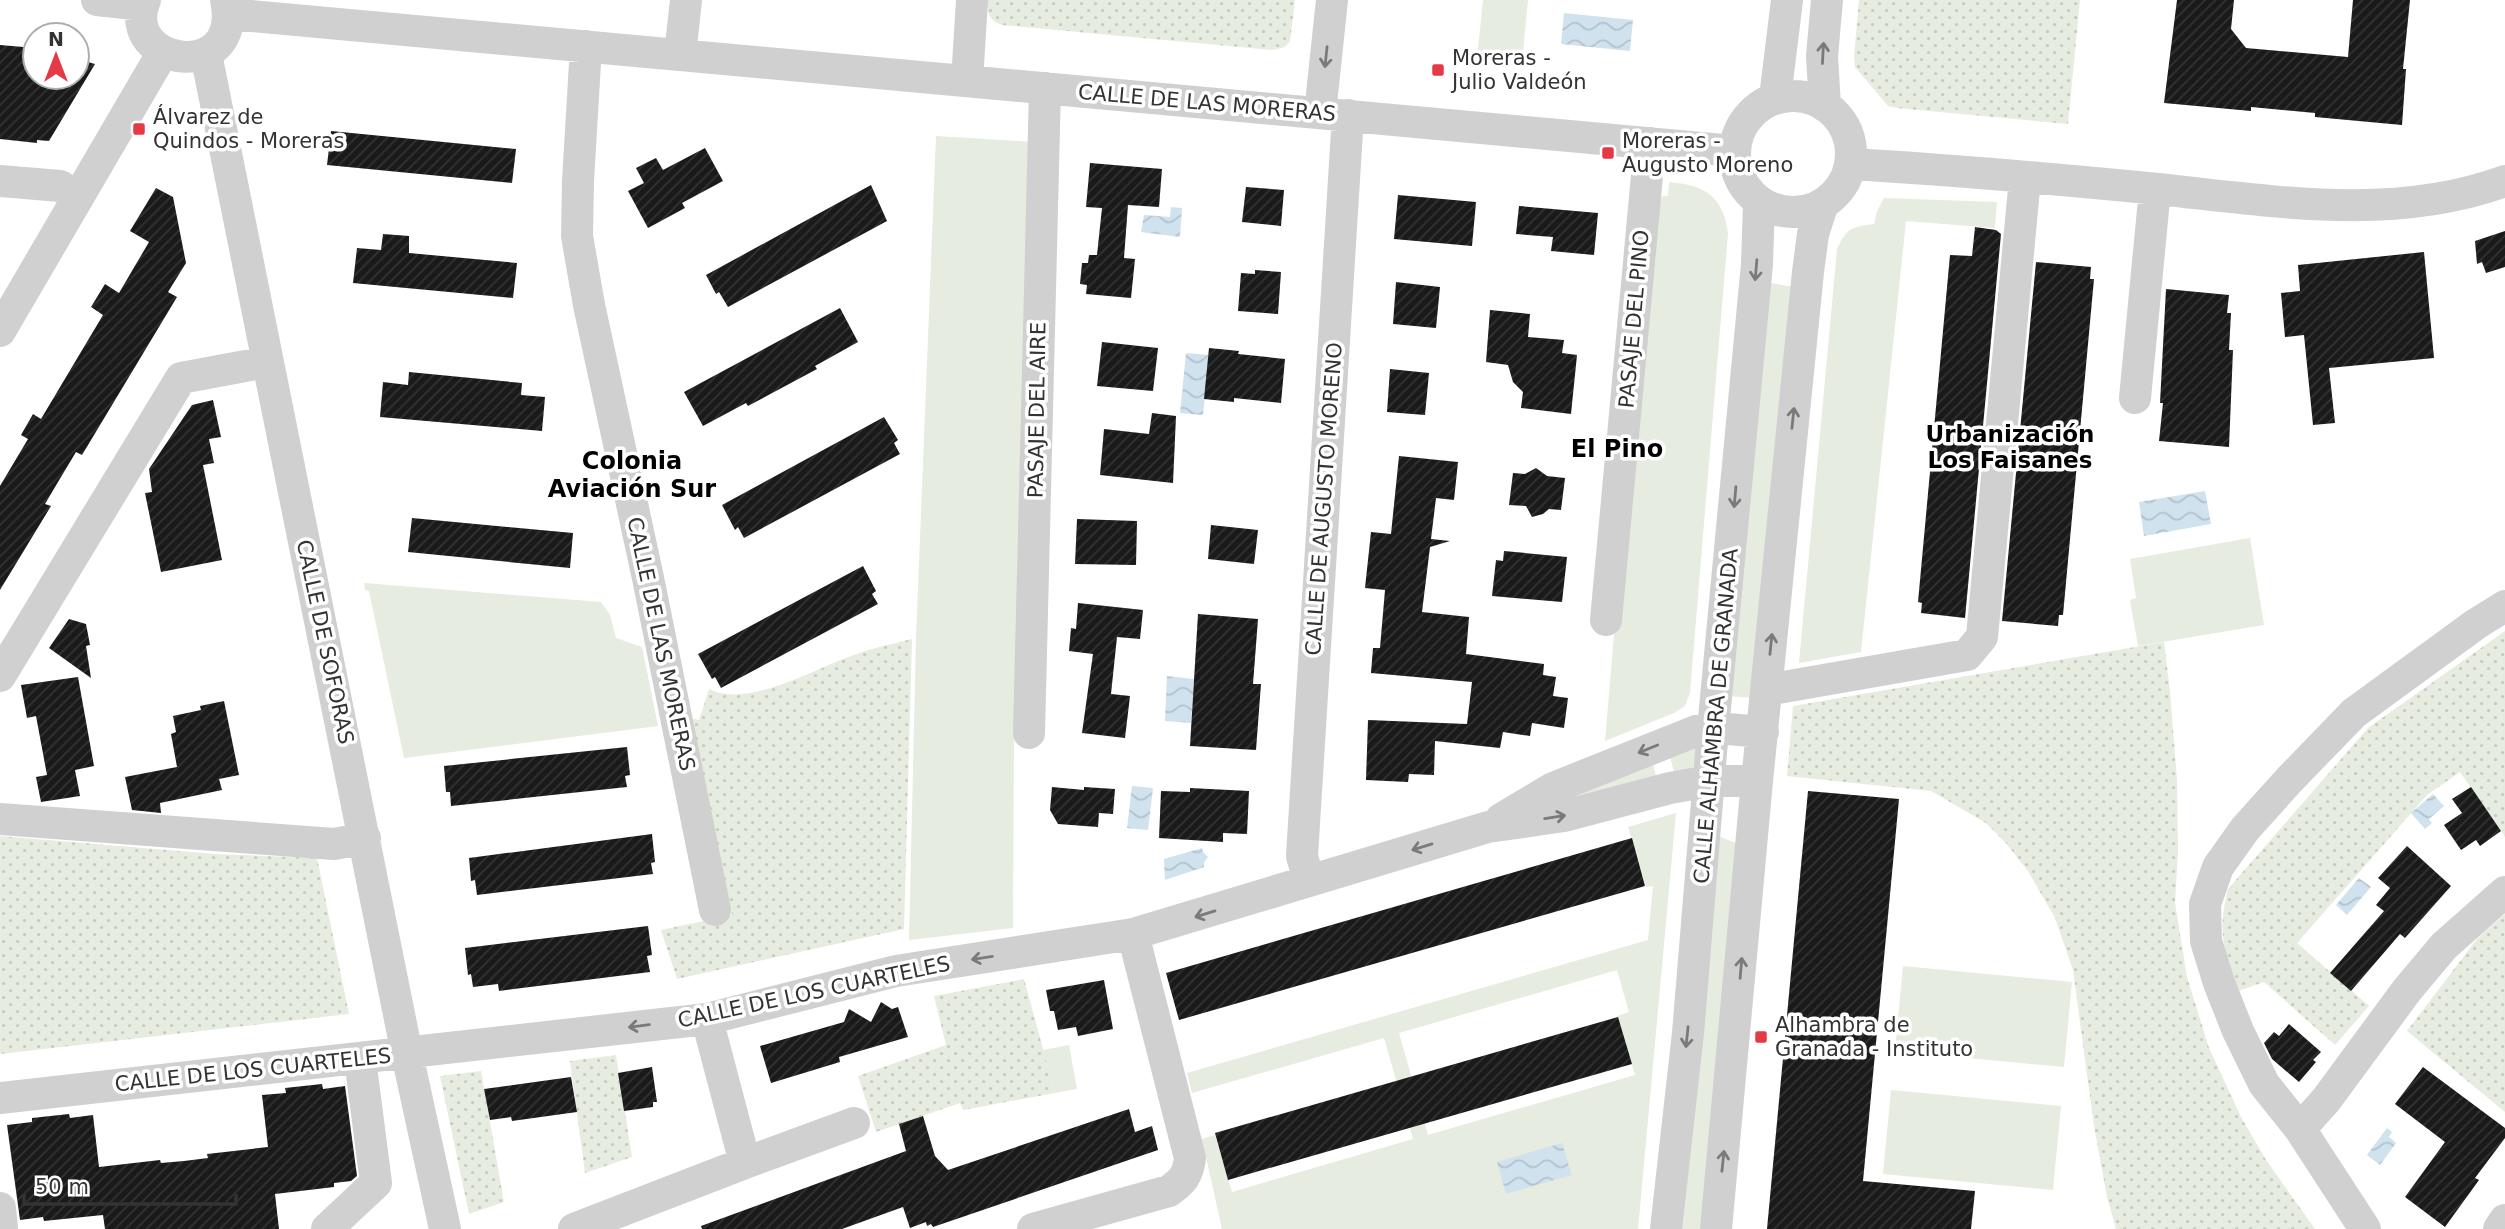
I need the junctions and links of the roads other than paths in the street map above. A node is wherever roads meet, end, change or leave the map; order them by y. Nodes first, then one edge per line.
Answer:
1 (97, 0) edge
2 (686, 0) edge
3 (972, 0) edge
4 (1332, 0) edge
5 (1787, 0) edge
6 (1827, 0) edge
7 (144, 2) edge
8 (227, 7) edge
9 (586, 46) junction
10 (163, 52) junction
11 (206, 54) junction
12 (680, 55) junction
13 (967, 81) junction
14 (1045, 88) junction
15 (1775, 99) junction
16 (1825, 106) junction
17 (1334, 114) junction
18 (1650, 143) junction
19 (1734, 151) junction
20 (1851, 164) junction
21 (2025, 178) junction
22 (0, 181) edge
23 (2505, 181) edge
24 (2155, 189) junction
25 (78, 197) junction
26 (1759, 202) junction
27 (1822, 205) junction
28 (0, 331) edge
29 (267, 362) junction
30 (2136, 398) dead end
31 (2505, 606) edge
32 (1606, 620) dead end
33 (0, 676) edge
34 (1767, 690) junction
35 (1713, 729) junction
36 (1763, 732) junction
37 (1029, 733) dead end
38 (1709, 781) junction
39 (1757, 781) junction
40 (0, 820) edge
41 (1488, 827) junction
42 (365, 838) junction
43 (1308, 881) junction
44 (2505, 892) edge
45 (715, 910) dead end
46 (1133, 934) junction
47 (707, 1019) junction
48 (407, 1054) junction
49 (360, 1059) junction
50 (0, 1098) edge
51 (853, 1123) dead end
52 (2300, 1129) junction
53 (746, 1163) junction
54 (0, 1208) edge
55 (2505, 1220) edge
56 (2, 1229) edge
57 (327, 1229) edge
58 (445, 1229) edge
59 (574, 1229) edge
60 (1033, 1229) edge
61 (1666, 1229) edge
62 (1716, 1229) edge
63 (2365, 1229) edge
64 (2499, 1229) edge

1 - 7 street
2 - 12 street
3 - 13 street
4 -> 17 street, CALLE DE AUGUSTO MORENO
5 - 15 street
16 -> 6 street
7 - 10 street
8 - 9 street, CALLE DE LAS MORERAS
8 - 11 street
9 - 12 street, CALLE DE LAS MORERAS
9 - 45 street, CALLE DE LAS MORERAS
10 - 11 street
10 - 25 street
11 - 29 street, CALLE DE SOFORAS
12 - 13 street, CALLE DE LAS MORERAS
13 - 14 street, CALLE DE LAS MORERAS
14 - 17 street, CALLE DE LAS MORERAS
14 - 37 street, PASAJE DEL AIRE
15 - 16 street
15 - 19 street
16 - 20 street
17 - 18 street, CALLE DE LAS MORERAS
17 - 43 street, CALLE DE AUGUSTO MORENO
18 - 19 street, CALLE DE LAS MORERAS
18 - 32 street, PASAJE DEL PINO
19 - 26 street
20 - 21 street
20 - 27 street
21 - 24 street
21 - 34 street
22 - 25 street
23 - 24 street
24 - 30 street
25 - 28 street
26 - 27 street
26 -> 35 street, CALLE ALHAMBRA DE GRANADA
34 -> 27 street
29 - 33 street
29 - 42 street, CALLE DE SOFORAS
31 - 52 street
34 - 36 street
35 - 36 street, CALLE DE LOS CUARTELES
35 - 38 street, CALLE ALHAMBRA DE GRANADA
35 -> 41 street, CALLE DE LOS CUARTELES
36 - 39 street
38 - 39 street, CALLE DE LOS CUARTELES
41 -> 38 street, CALLE DE LOS CUARTELES
38 -> 61 street, CALLE ALHAMBRA DE GRANADA
62 -> 39 street
40 - 42 street
41 -> 43 street, CALLE DE LOS CUARTELES
42 - 48 street, CALLE DE SOFORAS
43 -> 46 street, CALLE DE LOS CUARTELES
44 - 52 street
46 -> 47 street, CALLE DE LOS CUARTELES
46 - 60 street
47 -> 48 street, CALLE DE LOS CUARTELES
47 - 53 street
48 - 49 street, CALLE DE LOS CUARTELES
48 - 58 street, CALLE DE SOFORAS
49 - 50 street, CALLE DE LOS CUARTELES
49 - 57 street
51 - 53 street
52 - 63 street
53 - 59 street
54 - 56 street
55 - 64 street

